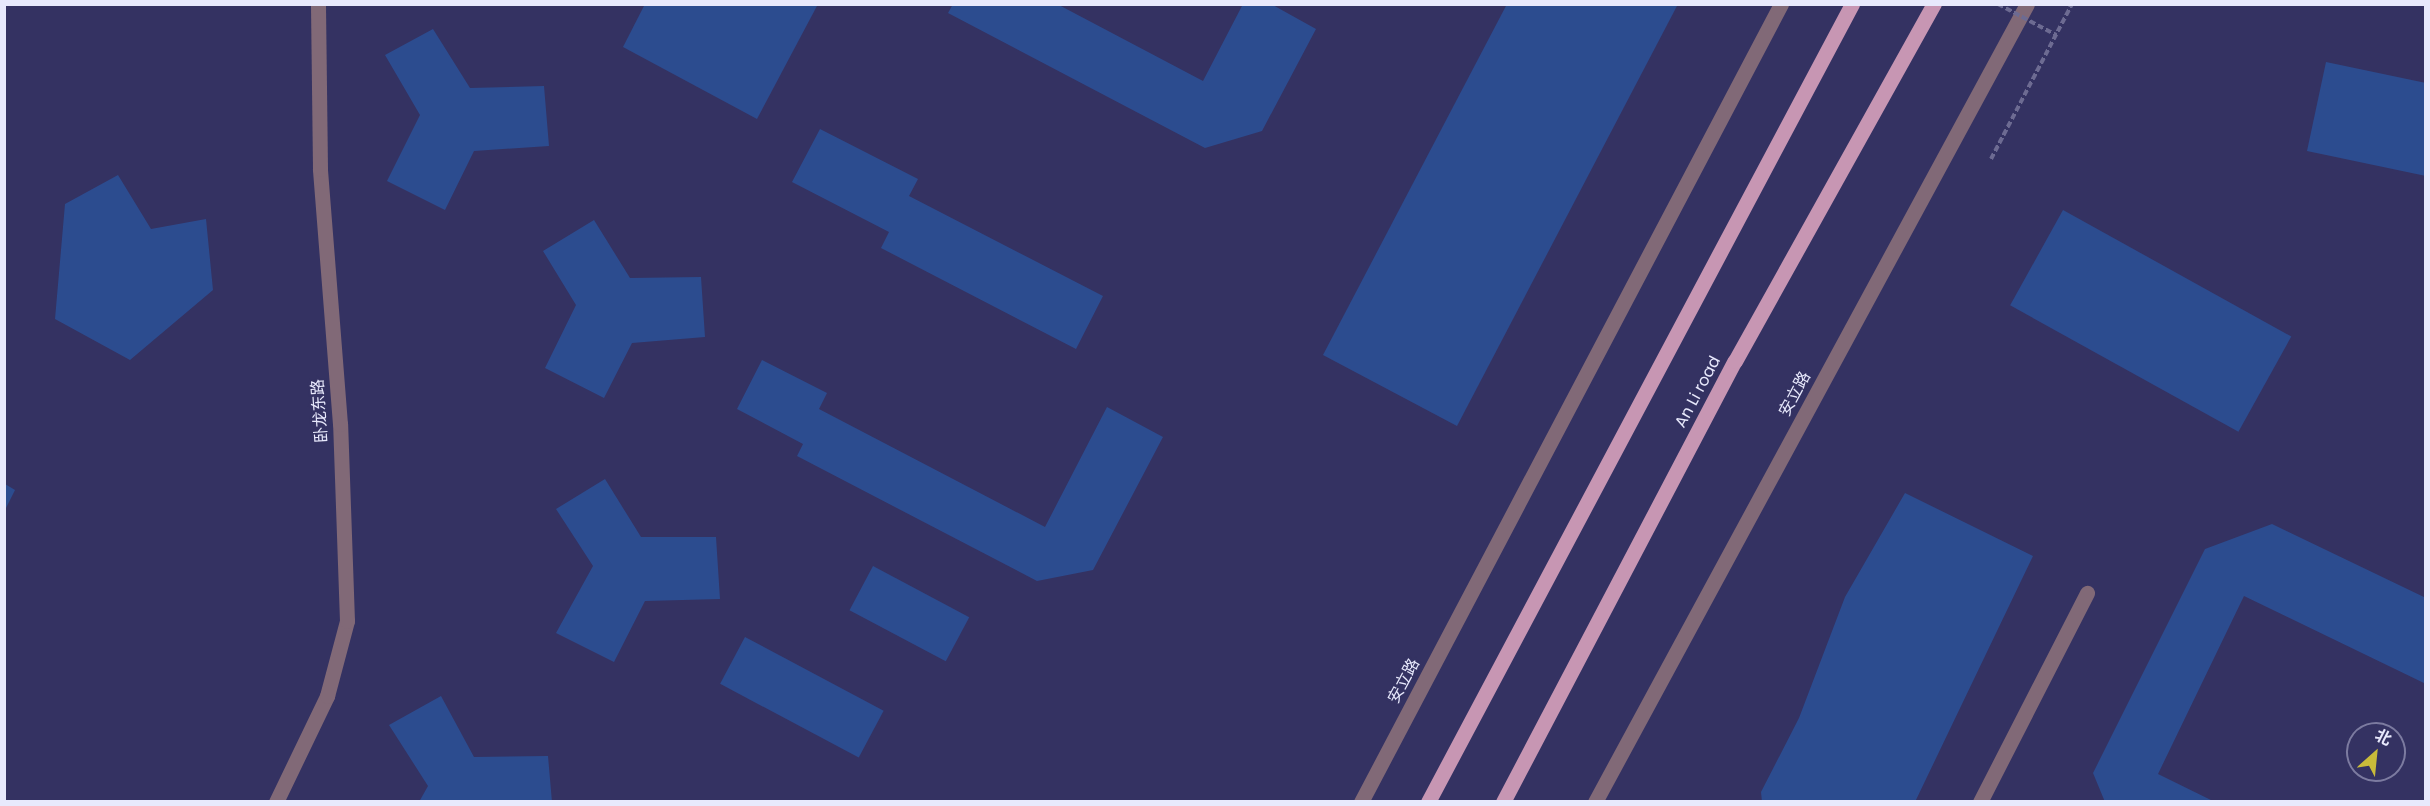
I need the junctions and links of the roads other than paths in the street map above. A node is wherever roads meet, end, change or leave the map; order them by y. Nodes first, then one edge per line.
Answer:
1 (318, 4) edge
2 (1781, 4) edge
3 (1852, 4) edge
4 (1934, 4) edge
5 (2027, 4) edge
6 (2087, 593) dead end
7 (276, 801) edge
8 (1361, 801) edge
9 (1428, 801) edge
10 (1503, 801) edge
11 (1595, 801) edge
12 (1980, 801) edge

1 - 7 street, 卧龙东路
2 - 8 street, 安立路
3 - 9 main road
4 - 10 main road, An Li road
5 - 11 street, 安立路
6 - 12 street

